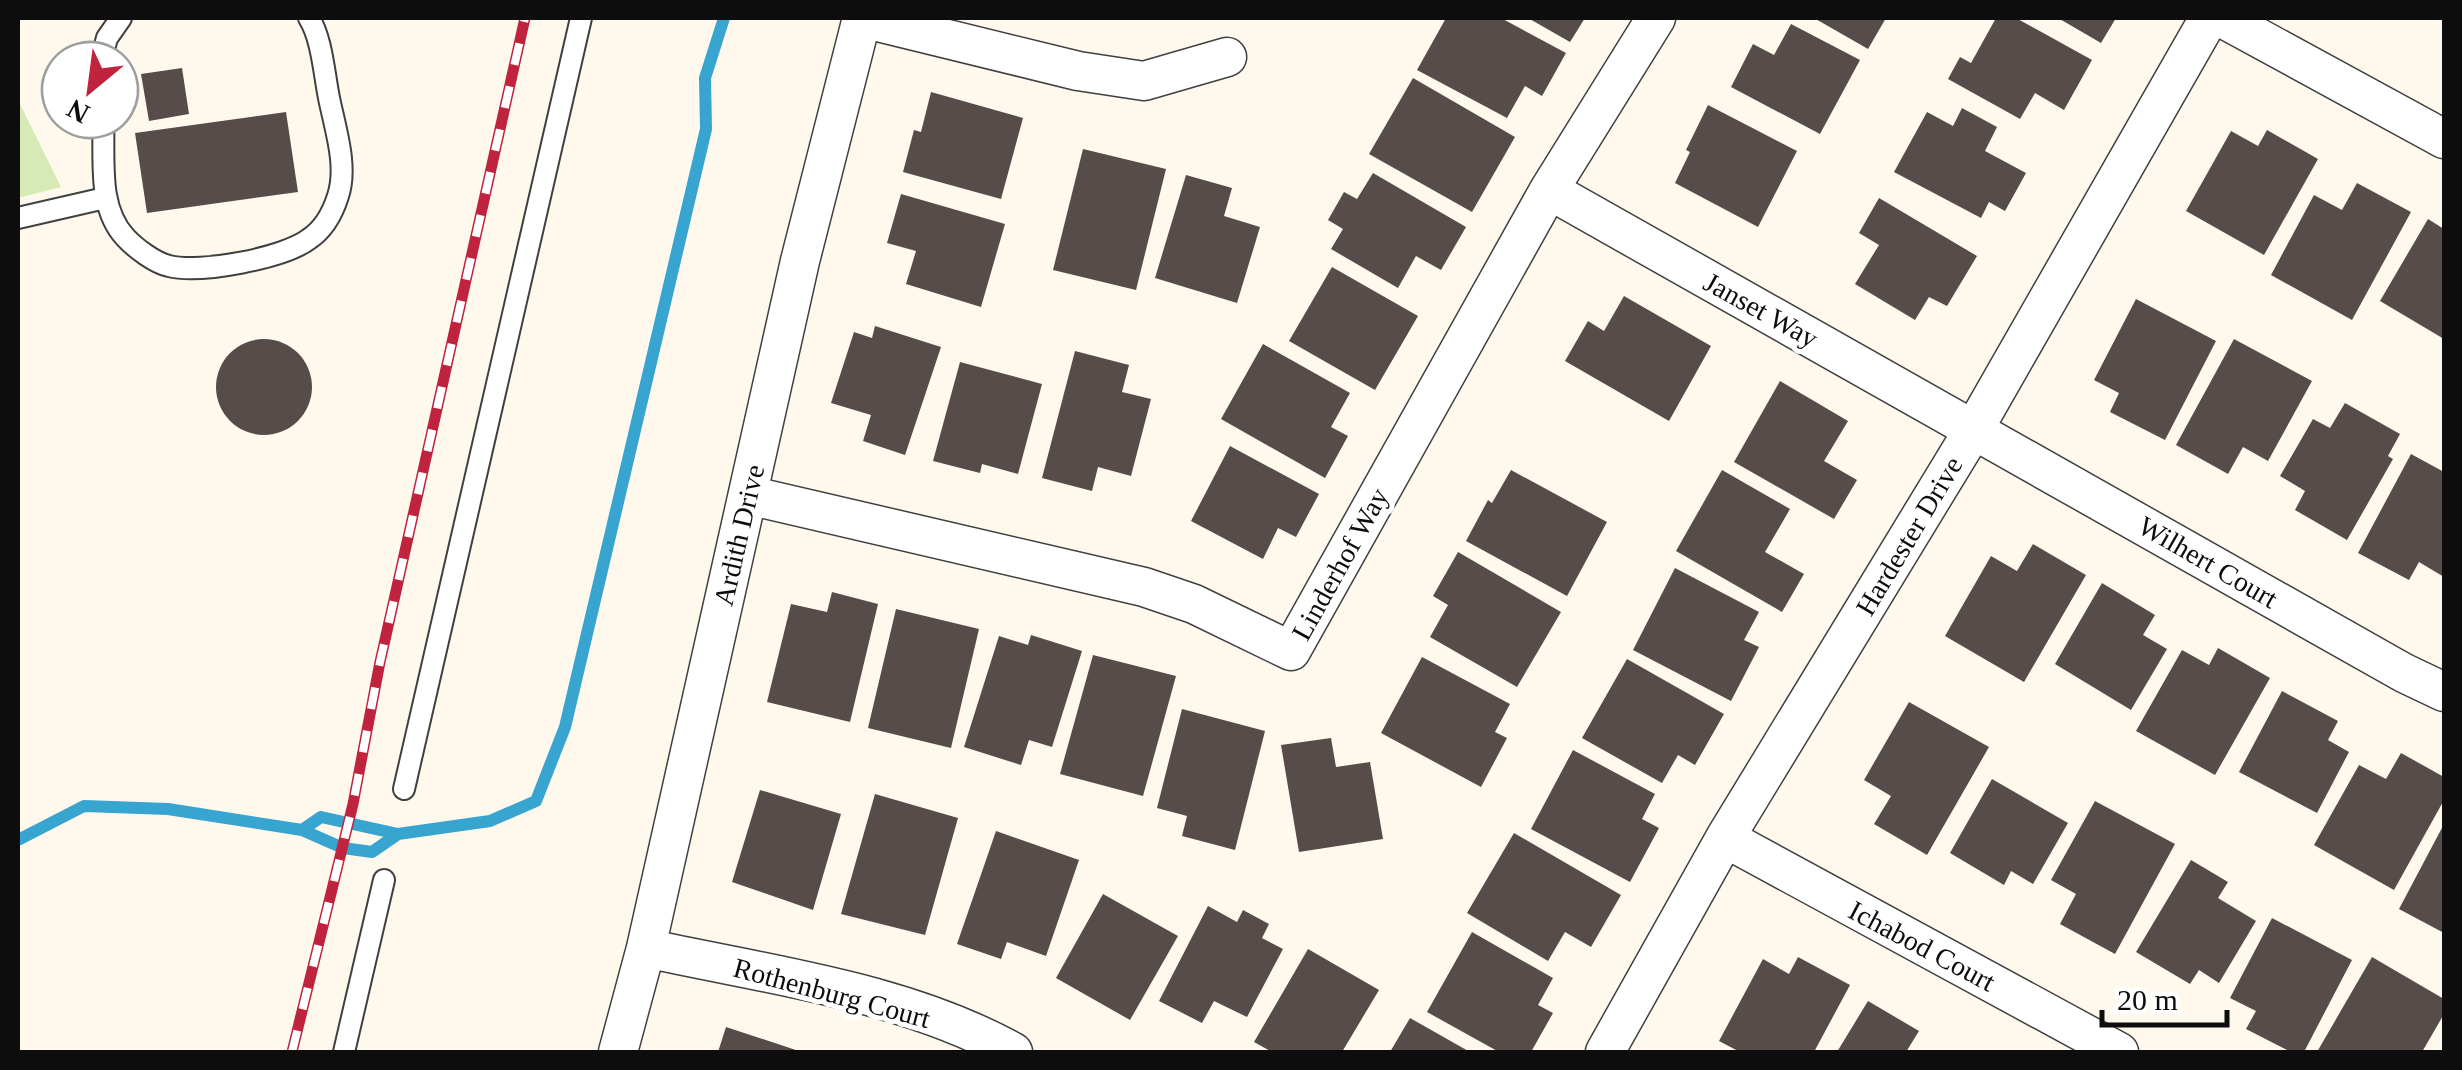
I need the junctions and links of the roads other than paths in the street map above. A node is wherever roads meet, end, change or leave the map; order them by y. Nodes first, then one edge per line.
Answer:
1 (122, 18) edge
2 (308, 18) edge
3 (581, 18) edge
4 (862, 18) edge
5 (1656, 18) edge
6 (2208, 18) edge
7 (2222, 18) edge
8 (106, 40) edge
9 (1226, 57) dead end
10 (104, 140) edge
11 (2444, 140) edge
12 (1548, 190) junction
13 (105, 198) junction
14 (18, 218) edge
15 (1974, 428) junction
16 (748, 494) junction
17 (2444, 692) edge
18 (404, 790) dead end
19 (1725, 838) junction
20 (384, 880) dead end
21 (646, 948) junction
22 (344, 1052) edge
23 (618, 1052) edge
24 (1013, 1052) edge
25 (1605, 1052) edge
26 (2120, 1052) edge

1 - 8 lane
2 - 13 lane
3 - 18 lane
4 - 9 street
4 - 16 street, Ardith Drive
5 - 12 street
6 - 15 street, Hardester Drive
7 - 11 street
10 - 13 lane
12 - 15 street, Janset Way
12 - 16 street, Linderhof Way
13 - 14 lane
15 - 17 street, Wilhert Court
15 - 19 street, Hardester Drive
16 - 21 street, Ardith Drive
19 - 25 street, Hardester Drive
19 - 26 street, Ichabod Court
20 - 22 lane
21 - 23 street, Ardith Drive
21 - 24 street, Rothenburg Court

